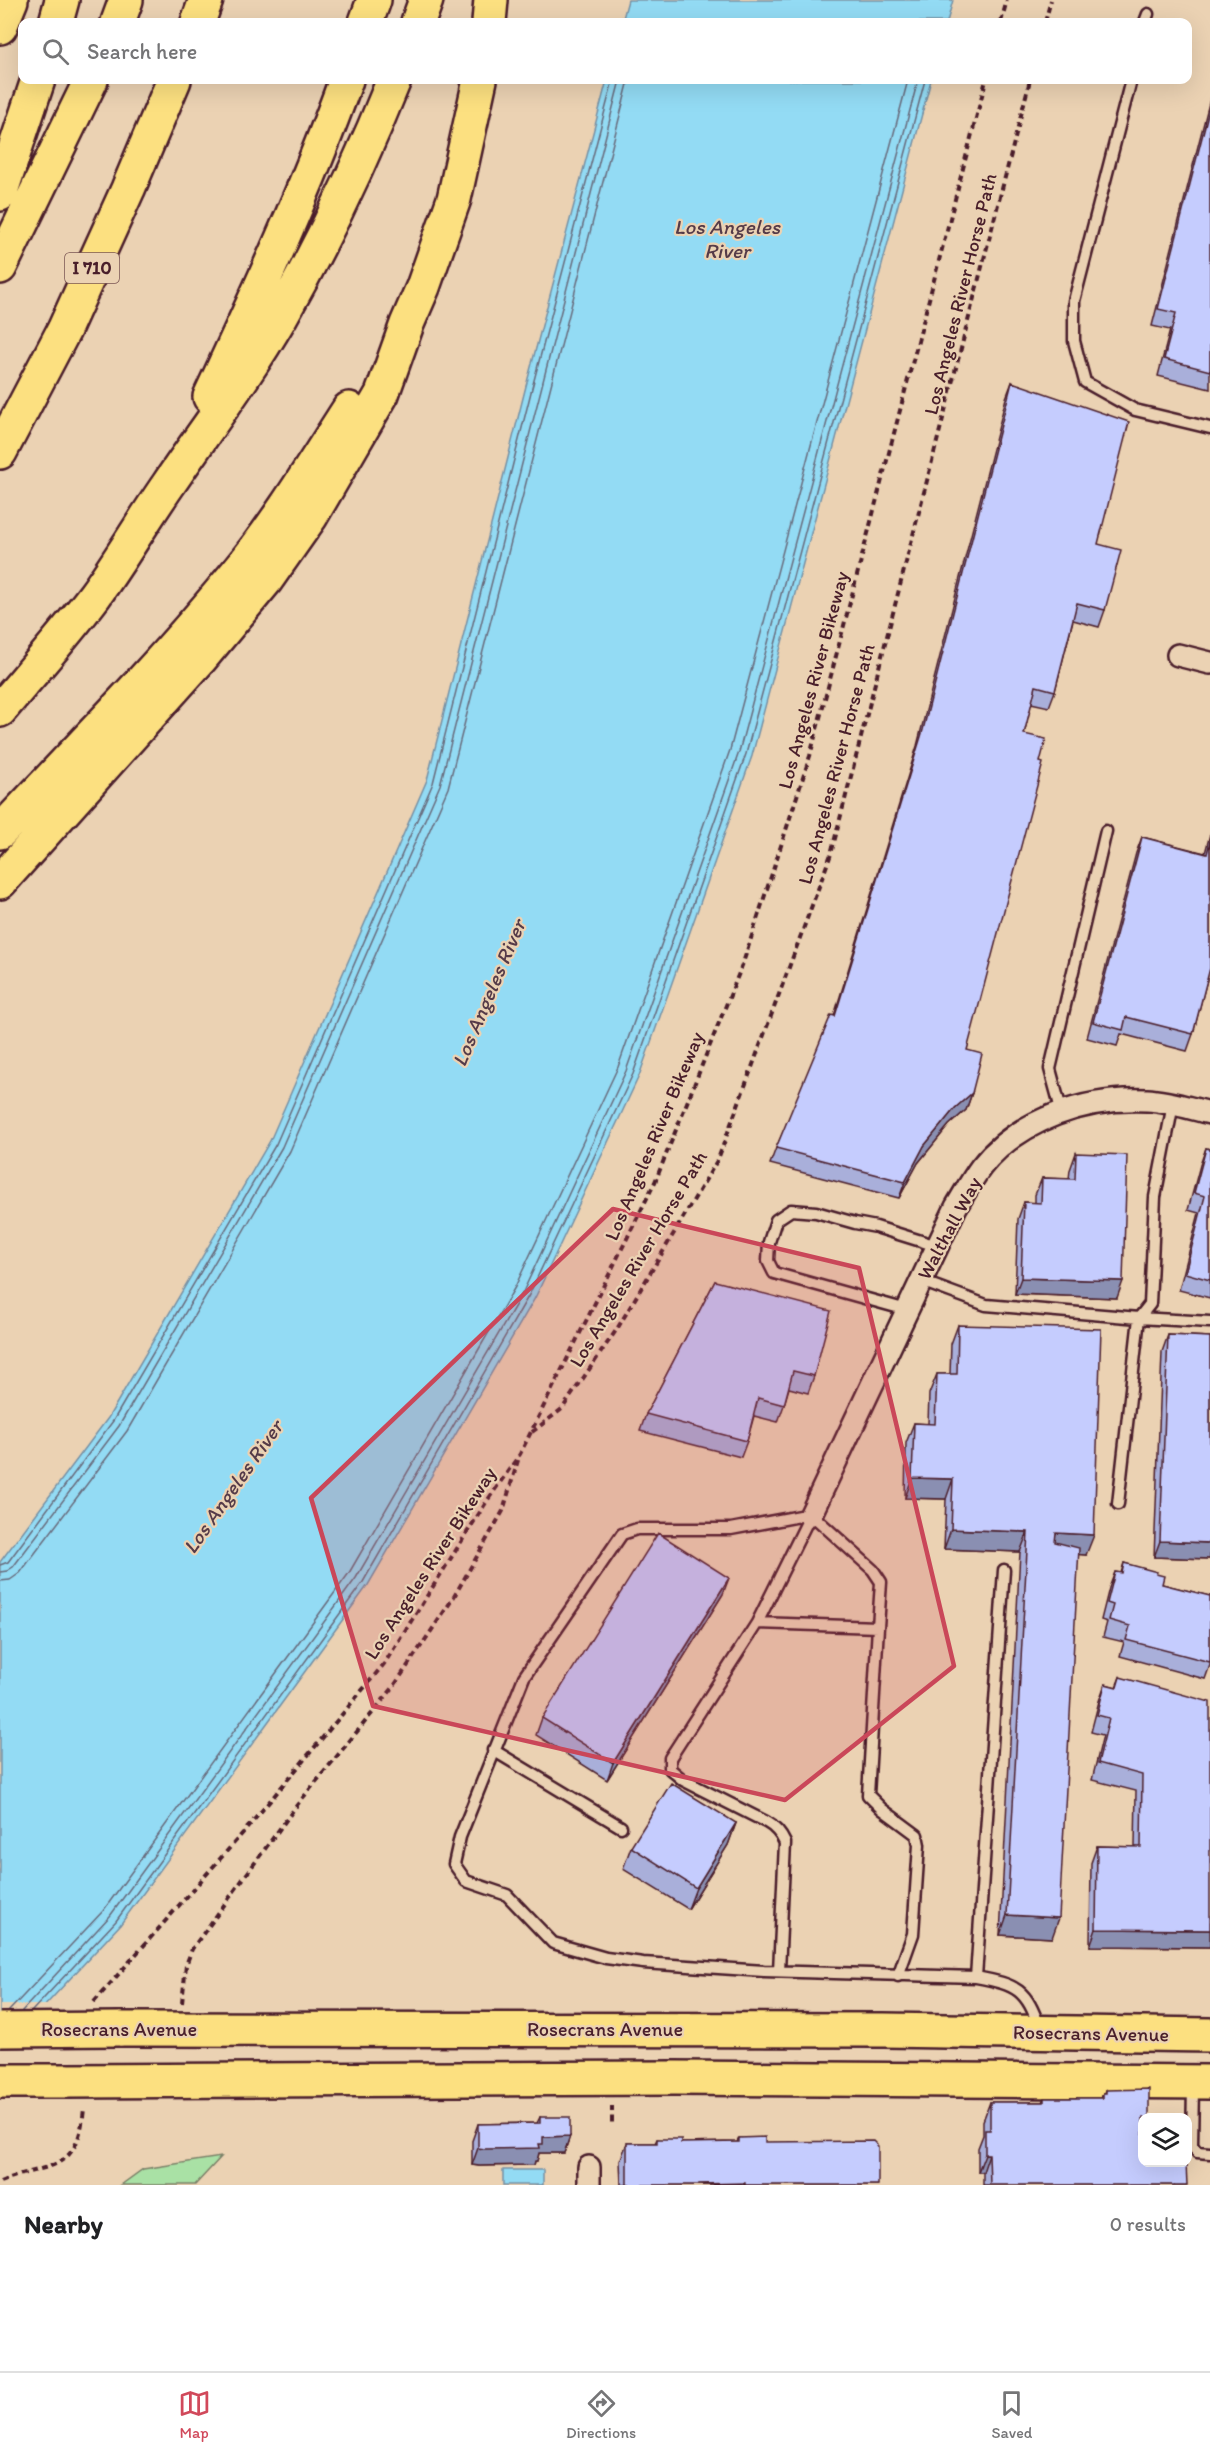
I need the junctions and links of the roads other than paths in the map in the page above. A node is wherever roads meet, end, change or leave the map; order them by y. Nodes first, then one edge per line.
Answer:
1 (11, 0) edge
2 (62, 0) edge
3 (126, 0) edge
4 (206, 0) edge
5 (374, 0) edge
6 (491, 0) edge
7 (57, 18) edge
8 (119, 18) edge
9 (199, 18) edge
10 (367, 18) edge
11 (489, 18) edge
12 (0, 27) edge
13 (37, 84) edge
14 (89, 84) edge
15 (172, 84) edge
16 (345, 84) edge
17 (392, 84) edge
18 (479, 84) edge
19 (1130, 84) edge
20 (0, 195) edge
21 (0, 267) edge
22 (407, 324) junction
23 (1210, 428) edge
24 (0, 452) edge
25 (168, 485) junction
26 (1178, 654) dead end
27 (1210, 663) edge
28 (0, 710) edge
29 (1106, 831) dead end
30 (0, 832) edge
31 (0, 882) edge
32 (1173, 1104) junction
33 (1062, 1113) junction
34 (1210, 1113) edge
35 (937, 1246) junction
36 (921, 1281) junction
37 (908, 1310) junction
38 (1139, 1318) junction
39 (1210, 1322) edge
40 (1118, 1504) dead end
41 (811, 1514) junction
42 (1004, 1570) dead end
43 (757, 1623) junction
44 (878, 1627) junction
45 (493, 1750) junction
46 (621, 1827) dead end
47 (779, 1971) junction
48 (898, 1976) junction
49 (976, 1977) junction
50 (0, 2030) edge
51 (1041, 2033) junction
52 (1210, 2035) edge
53 (0, 2081) edge
54 (1201, 2082) edge
55 (1210, 2153) edge

1 - 12 main road
2 - 7 main road
3 - 8 main road
4 - 9 main road
5 - 10 main road
6 - 11 main road
13 - 20 main road
14 - 21 main road
15 - 24 main road, I 710
16 - 25 main road
17 - 25 main road
18 - 22 main road
19 - 23 lane
22 - 30 main road
22 - 31 main road
25 - 28 main road
26 - 27 street
29 - 33 lane
32 - 33 street, Walthall Way
32 - 34 street, Walthall Way
32 - 38 lane
33 - 35 street, Walthall Way
35 - 36 street, Walthall Way
35 - 37 lane
36 - 37 street, Walthall Way
36 - 38 lane
37 - 41 street, Walthall Way
38 - 39 lane
38 - 40 lane
41 - 43 lane
41 - 44 lane
41 - 45 lane
42 - 49 lane
43 - 44 lane
43 - 47 lane
44 - 48 lane
45 - 46 lane
45 - 47 lane
47 - 48 lane
48 - 49 lane
49 - 51 lane
50 - 51 main road, Rosecrans Avenue, bridge
51 - 52 main road, Rosecrans Avenue
53 - 54 main road, bridge
54 - 55 lane

